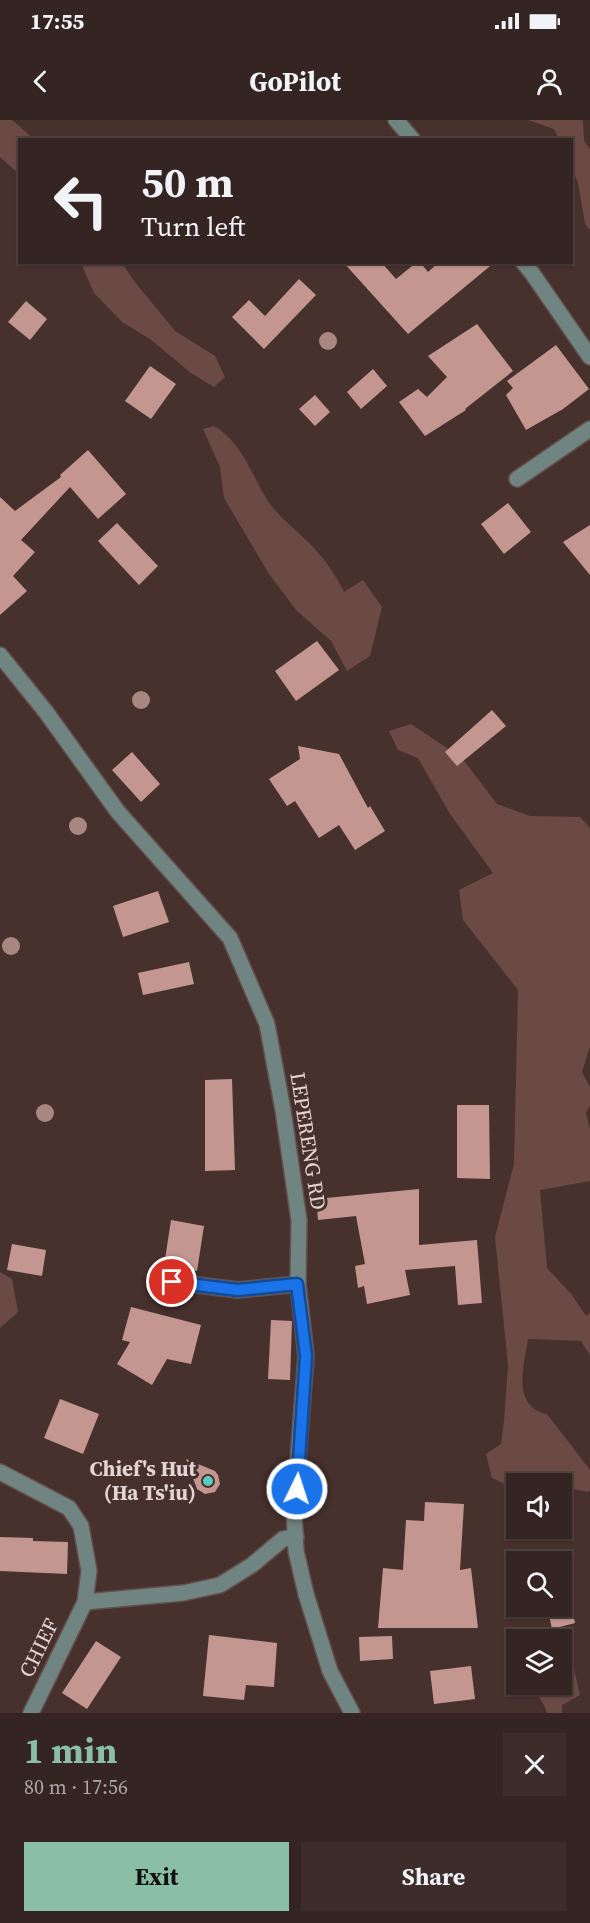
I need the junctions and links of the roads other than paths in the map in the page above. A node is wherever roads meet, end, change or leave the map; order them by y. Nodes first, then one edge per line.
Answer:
1 (396, 120) edge
2 (411, 138) edge
3 (525, 264) edge
4 (590, 357) edge
5 (590, 429) edge
6 (517, 479) dead end
7 (0, 655) edge
8 (172, 1282) dead end
9 (297, 1284) junction
10 (0, 1472) edge
11 (296, 1537) junction
12 (85, 1602) junction
13 (31, 1713) edge
14 (352, 1713) edge

1 - 2 street
3 - 4 street
5 - 6 street
7 - 9 street, LEPERENG RD
8 - 9 street
9 - 11 street, LEPERENG RD
10 - 12 street, CHIEF
11 - 12 street
11 - 14 street, LEPERENG RD
12 - 13 street, CHIEF

